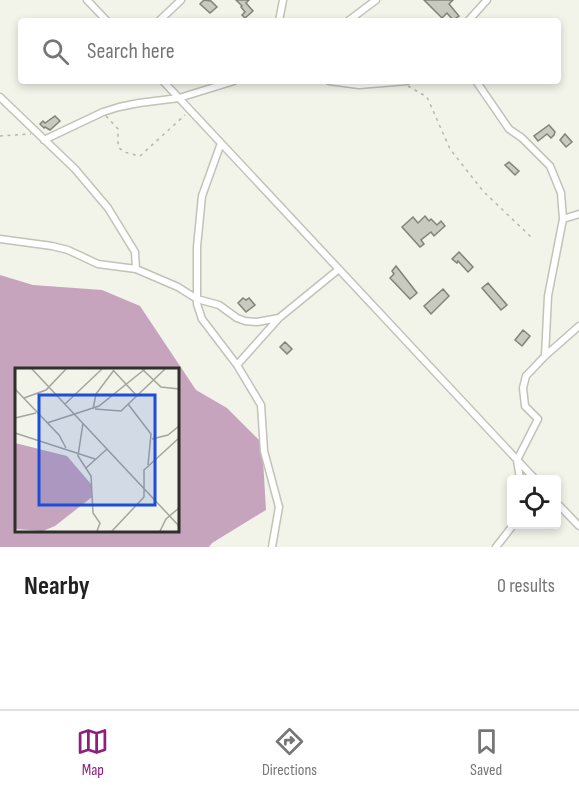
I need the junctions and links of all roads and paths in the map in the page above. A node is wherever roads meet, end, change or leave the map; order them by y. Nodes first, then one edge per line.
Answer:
1 (87, 0) edge
2 (181, 0) edge
3 (283, 0) edge
4 (376, 0) edge
5 (487, 0) edge
6 (104, 18) edge
7 (162, 18) edge
8 (280, 18) edge
9 (352, 18) edge
10 (471, 18) edge
11 (166, 84) edge
12 (224, 84) edge
13 (352, 84) edge
14 (374, 84) edge
15 (408, 84) edge
16 (478, 84) edge
17 (0, 97) edge
18 (179, 98) junction
19 (190, 110) junction
20 (103, 112) junction
21 (38, 134) junction
22 (0, 136) edge
23 (44, 140) junction
24 (220, 143) junction
25 (579, 214) edge
26 (562, 219) junction
27 (531, 237) dead end
28 (0, 239) edge
29 (136, 269) junction
30 (339, 269) junction
31 (197, 299) junction
32 (279, 318) junction
33 (579, 326) edge
34 (545, 356) junction
35 (237, 365) junction
36 (517, 460) junction
37 (519, 475) edge
38 (530, 475) edge
39 (561, 507) edge
40 (579, 526) edge
41 (511, 529) edge
42 (272, 547) edge
43 (496, 547) edge

1 - 6 street
2 - 7 street
3 - 8 street
4 - 9 street
5 - 10 street
11 - 18 street
12 - 18 street
13 - 14 street
15 - 27 path
16 - 26 street
17 - 21 street
18 - 19 street
18 - 20 street
19 - 20 path
19 - 24 street
20 - 23 street
21 - 22 path
21 - 23 street
23 - 29 street
24 - 30 street
24 - 31 street
25 - 26 street
26 - 34 street
28 - 29 street
29 - 31 street
30 - 32 street
30 - 36 street
31 - 32 street
31 - 35 street
32 - 35 street
33 - 34 street
34 - 36 street
35 - 42 street
36 - 37 street
36 - 38 street
39 - 40 street
41 - 43 street

